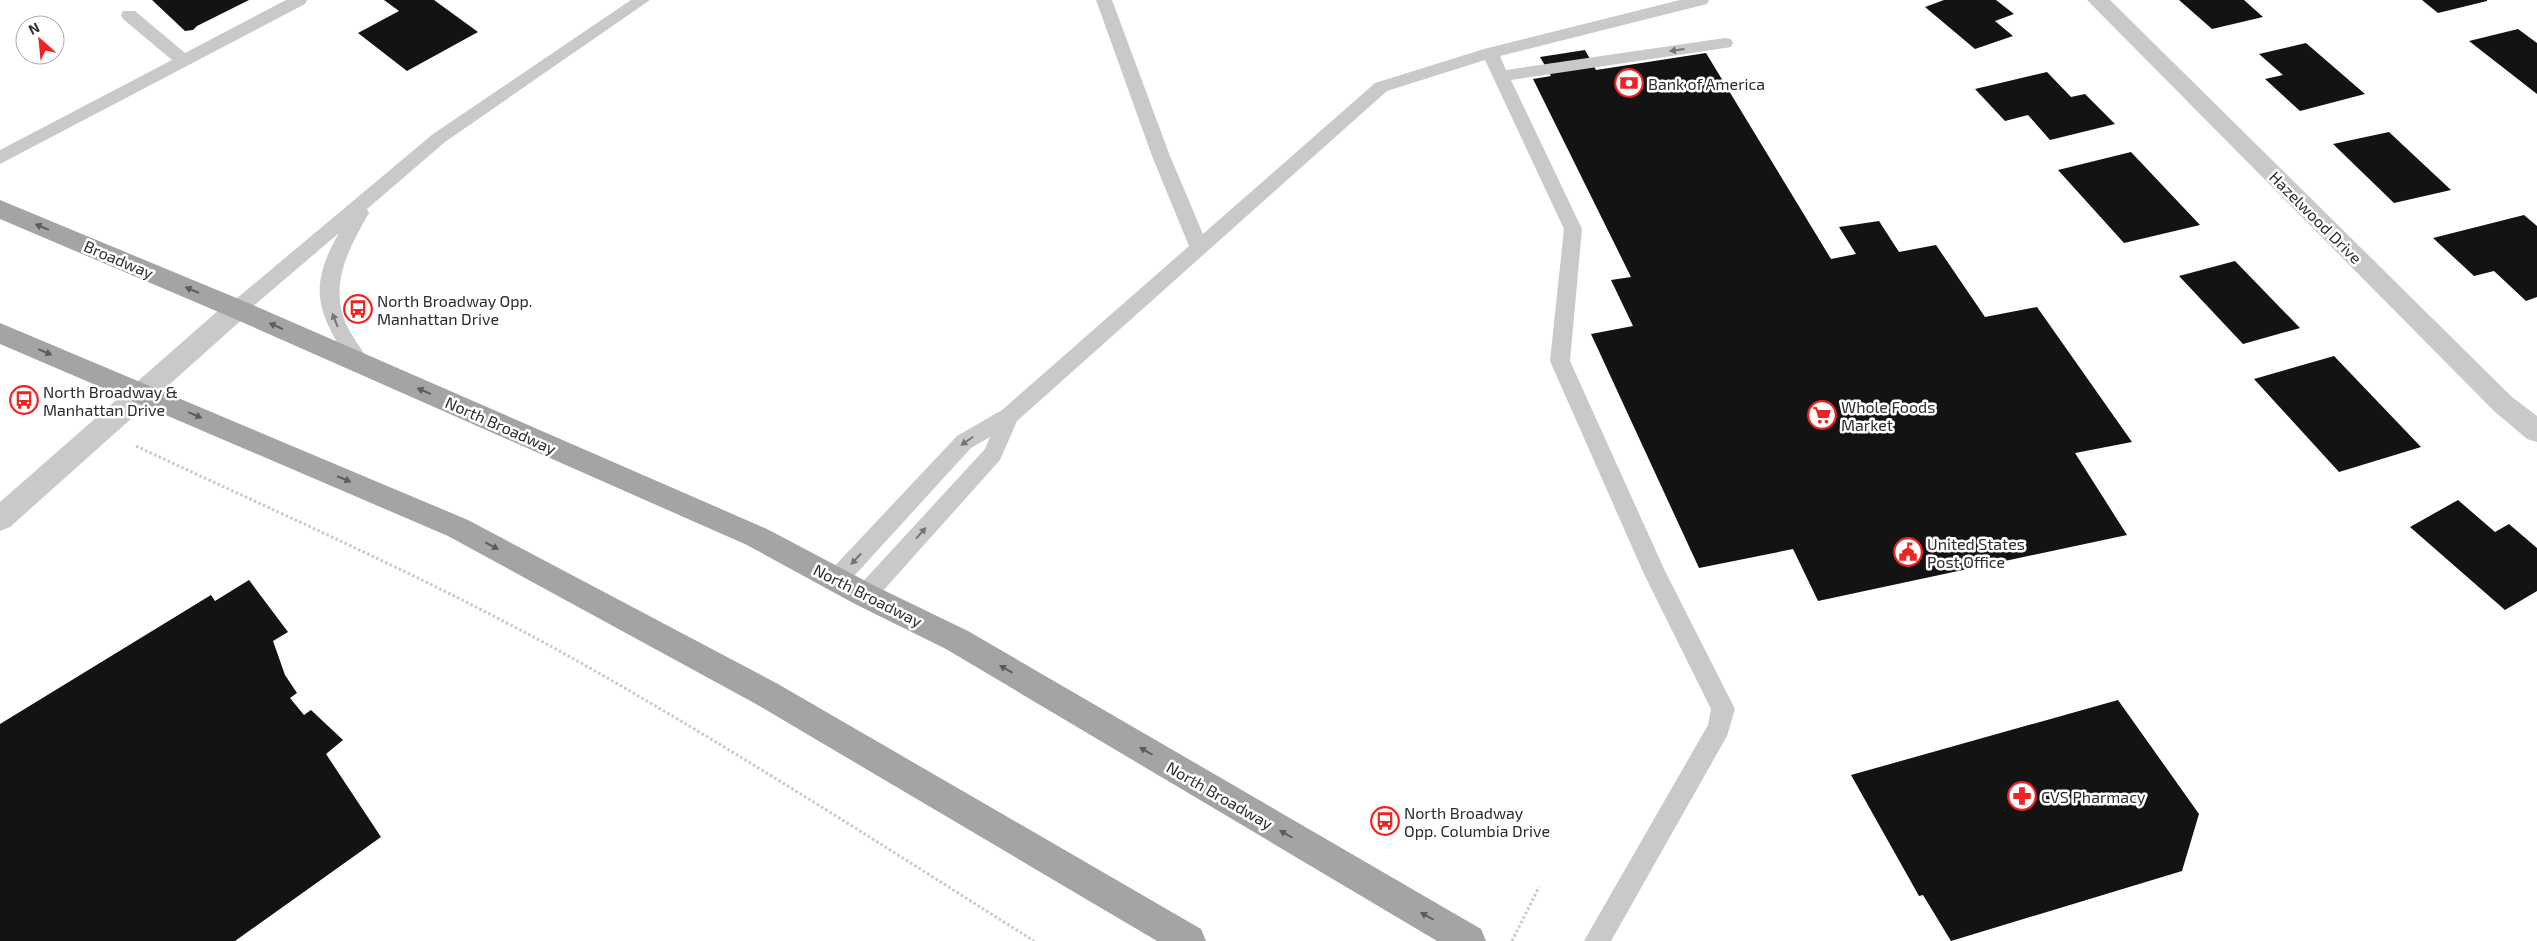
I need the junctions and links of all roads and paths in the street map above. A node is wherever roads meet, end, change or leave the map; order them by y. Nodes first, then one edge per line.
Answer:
1 (299, 0) edge
2 (642, 0) edge
3 (1104, 0) edge
4 (1701, 0) edge
5 (2098, 0) edge
6 (129, 15) dead end
7 (1725, 43) dead end
8 (1490, 53) junction
9 (184, 61) junction
10 (1501, 76) junction
11 (0, 158) edge
12 (368, 198) junction
13 (0, 210) edge
14 (1200, 249) junction
15 (237, 309) junction
16 (0, 333) edge
17 (359, 362) junction
18 (144, 393) junction
19 (1009, 416) junction
20 (2537, 431) edge
21 (127, 442) dead end
22 (0, 519) edge
23 (837, 579) junction
24 (865, 595) junction
25 (1539, 887) dead end
26 (1034, 941) edge
27 (1188, 941) edge
28 (1468, 941) edge
29 (1512, 941) edge
30 (1597, 941) edge

1 - 9 lane
2 - 12 lane
3 - 14 lane
4 - 8 lane
5 - 20 street, Hazelwood Drive
6 - 9 lane
7 -> 10 lane
8 - 10 lane
8 - 14 lane
9 - 11 lane
10 - 30 lane
12 - 15 lane
17 -> 12 lane
15 -> 13 main road, Broadway
14 - 19 lane
17 -> 15 main road, North Broadway
15 - 18 street
16 -> 18 main road
23 -> 17 main road, North Broadway
18 - 22 street
18 -> 27 main road
19 -> 23 lane
24 -> 19 lane
21 - 26 path
23 - 24 main road, North Broadway
28 -> 24 main road, North Broadway
25 - 29 path

